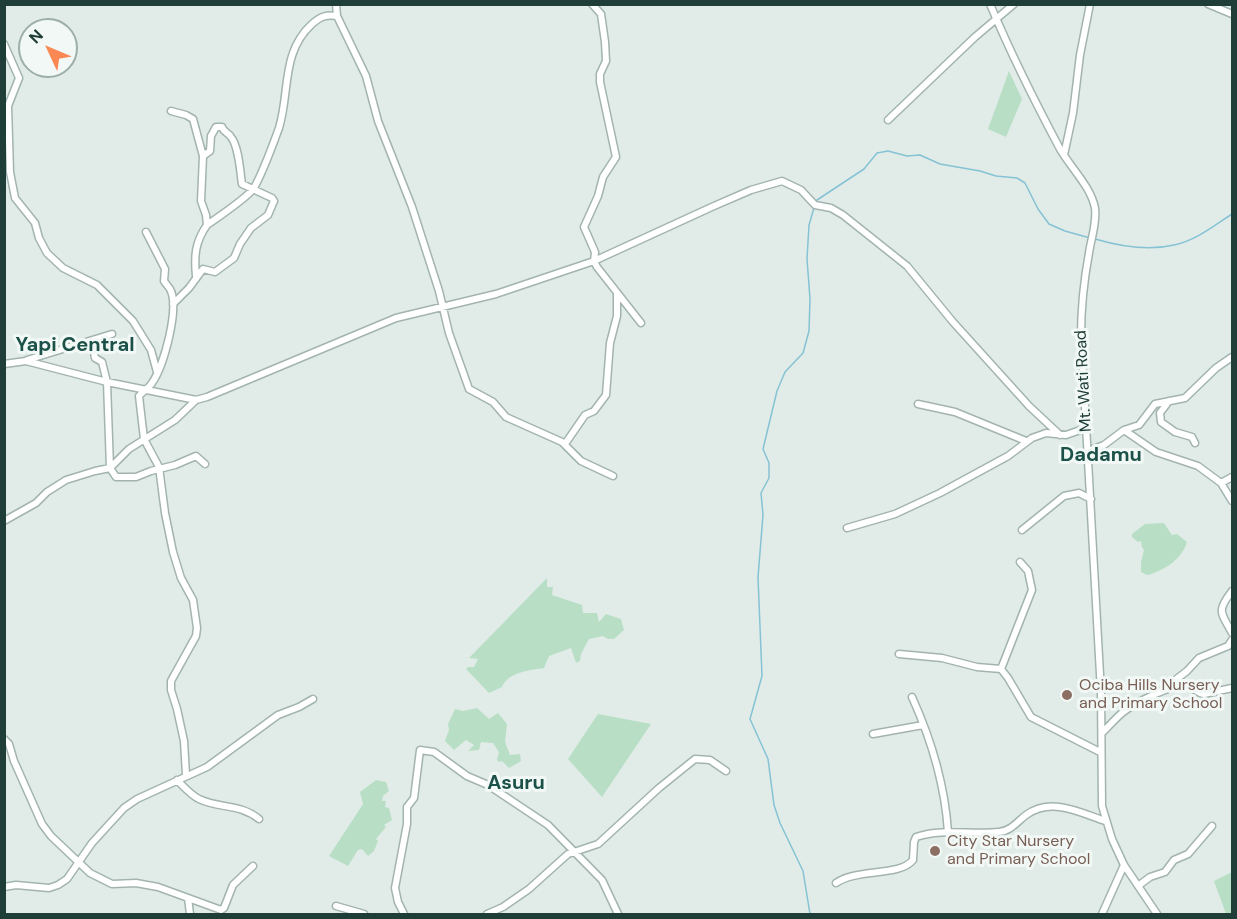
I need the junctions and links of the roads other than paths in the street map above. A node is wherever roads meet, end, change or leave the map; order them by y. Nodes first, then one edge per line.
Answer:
1 (336, 4) edge
2 (592, 4) edge
3 (990, 4) edge
4 (1014, 4) edge
5 (1090, 4) edge
6 (1208, 4) edge
7 (1233, 14) edge
8 (337, 16) junction
9 (996, 19) junction
10 (4, 44) edge
11 (6, 105) edge
12 (171, 111) dead end
13 (888, 120) dead end
14 (202, 156) junction
15 (1064, 156) junction
16 (253, 190) junction
17 (207, 225) junction
18 (146, 232) dead end
19 (594, 261) junction
20 (196, 276) junction
21 (617, 292) junction
22 (172, 304) junction
23 (442, 306) junction
24 (641, 323) dead end
25 (112, 334) dead end
26 (92, 340) junction
27 (1233, 357) edge
28 (26, 361) junction
29 (4, 364) edge
30 (158, 373) junction
31 (107, 382) junction
32 (145, 390) junction
33 (196, 400) junction
34 (1169, 401) junction
35 (918, 404) dead end
36 (1086, 428) junction
37 (1124, 430) junction
38 (1060, 435) junction
39 (144, 439) junction
40 (1026, 441) junction
41 (1195, 443) dead end
42 (565, 444) junction
43 (1088, 451) junction
44 (205, 464) dead end
45 (110, 468) junction
46 (159, 469) junction
47 (614, 476) dead end
48 (1233, 477) edge
49 (1221, 483) junction
50 (1091, 499) junction
51 (1233, 501) edge
52 (4, 521) edge
53 (847, 528) dead end
54 (1022, 530) dead end
55 (1020, 562) dead end
56 (1233, 591) edge
57 (1233, 633) edge
58 (1233, 640) edge
59 (899, 654) dead end
60 (1001, 669) junction
61 (1233, 688) edge
62 (1159, 694) junction
63 (912, 698) dead end
64 (313, 699) dead end
65 (923, 725) junction
66 (873, 734) dead end
67 (1102, 734) junction
68 (4, 739) edge
69 (1100, 752) junction
70 (726, 771) dead end
71 (186, 775) junction
72 (177, 780) junction
73 (260, 819) dead end
74 (1105, 821) junction
75 (1212, 826) dead end
76 (948, 832) junction
77 (574, 851) junction
78 (79, 862) junction
79 (1124, 865) junction
80 (253, 866) dead end
81 (836, 883) dead end
82 (1138, 886) junction
83 (4, 887) edge
84 (188, 898) junction
85 (336, 906) dead end
86 (503, 907) junction
87 (190, 915) edge
88 (364, 915) edge
89 (404, 915) edge
90 (487, 915) edge
91 (508, 915) edge
92 (618, 915) edge
93 (1102, 915) edge
94 (1157, 915) edge

1 - 8 street
2 - 19 street
3 - 9 street, Mt. Wati Road
4 - 9 street
5 - 15 street
6 - 7 street
8 - 16 street
8 - 23 street
9 - 13 street
9 - 15 street, Mt. Wati Road
10 - 11 street
11 - 30 street
12 - 14 street
14 - 16 street
14 - 17 street
15 - 36 street, Mt. Wati Road
16 - 17 street
16 - 20 street
17 - 20 street
18 - 22 street
19 - 21 street
19 - 23 street
19 - 38 street
20 - 22 street
21 - 24 street
21 - 42 street
22 - 30 street
23 - 33 street
23 - 42 street
25 - 26 street
26 - 28 street
26 - 31 street
27 - 34 street
28 - 29 street
28 - 31 street
30 - 32 street
31 - 32 street
31 - 45 street
32 - 33 street
32 - 39 street
33 - 39 street
34 - 37 street
34 - 41 street
35 - 40 street
36 - 38 street
36 - 43 street, Mt. Wati Road
37 - 43 street
37 - 49 street
38 - 40 street
39 - 45 street
39 - 46 street
40 - 53 street
42 - 47 street
43 - 50 street, Mt. Wati Road
44 - 46 street
45 - 46 street
45 - 52 street
46 - 71 street
48 - 49 street
49 - 51 street
50 - 54 street
50 - 67 street, Mt. Wati Road
55 - 60 street
56 - 57 street
58 - 62 street
59 - 60 street
60 - 69 street
61 - 62 street
62 - 67 street
63 - 65 street
64 - 71 street
65 - 66 street
65 - 76 street
67 - 69 street, Mt. Wati Road
68 - 78 street
69 - 74 street, Mt. Wati Road
70 - 77 street
71 - 72 street
72 - 73 street
72 - 78 street
74 - 76 street
74 - 79 street, Mt. Wati Road
75 - 82 street
76 - 81 street
77 - 86 street
77 - 89 street
77 - 92 street
78 - 83 street
78 - 84 street
79 - 82 street, Mt. Wati Road
79 - 93 street
80 - 84 street
82 - 94 street, Mt. Wati Road
84 - 87 street
85 - 88 street
86 - 90 street
86 - 91 street

